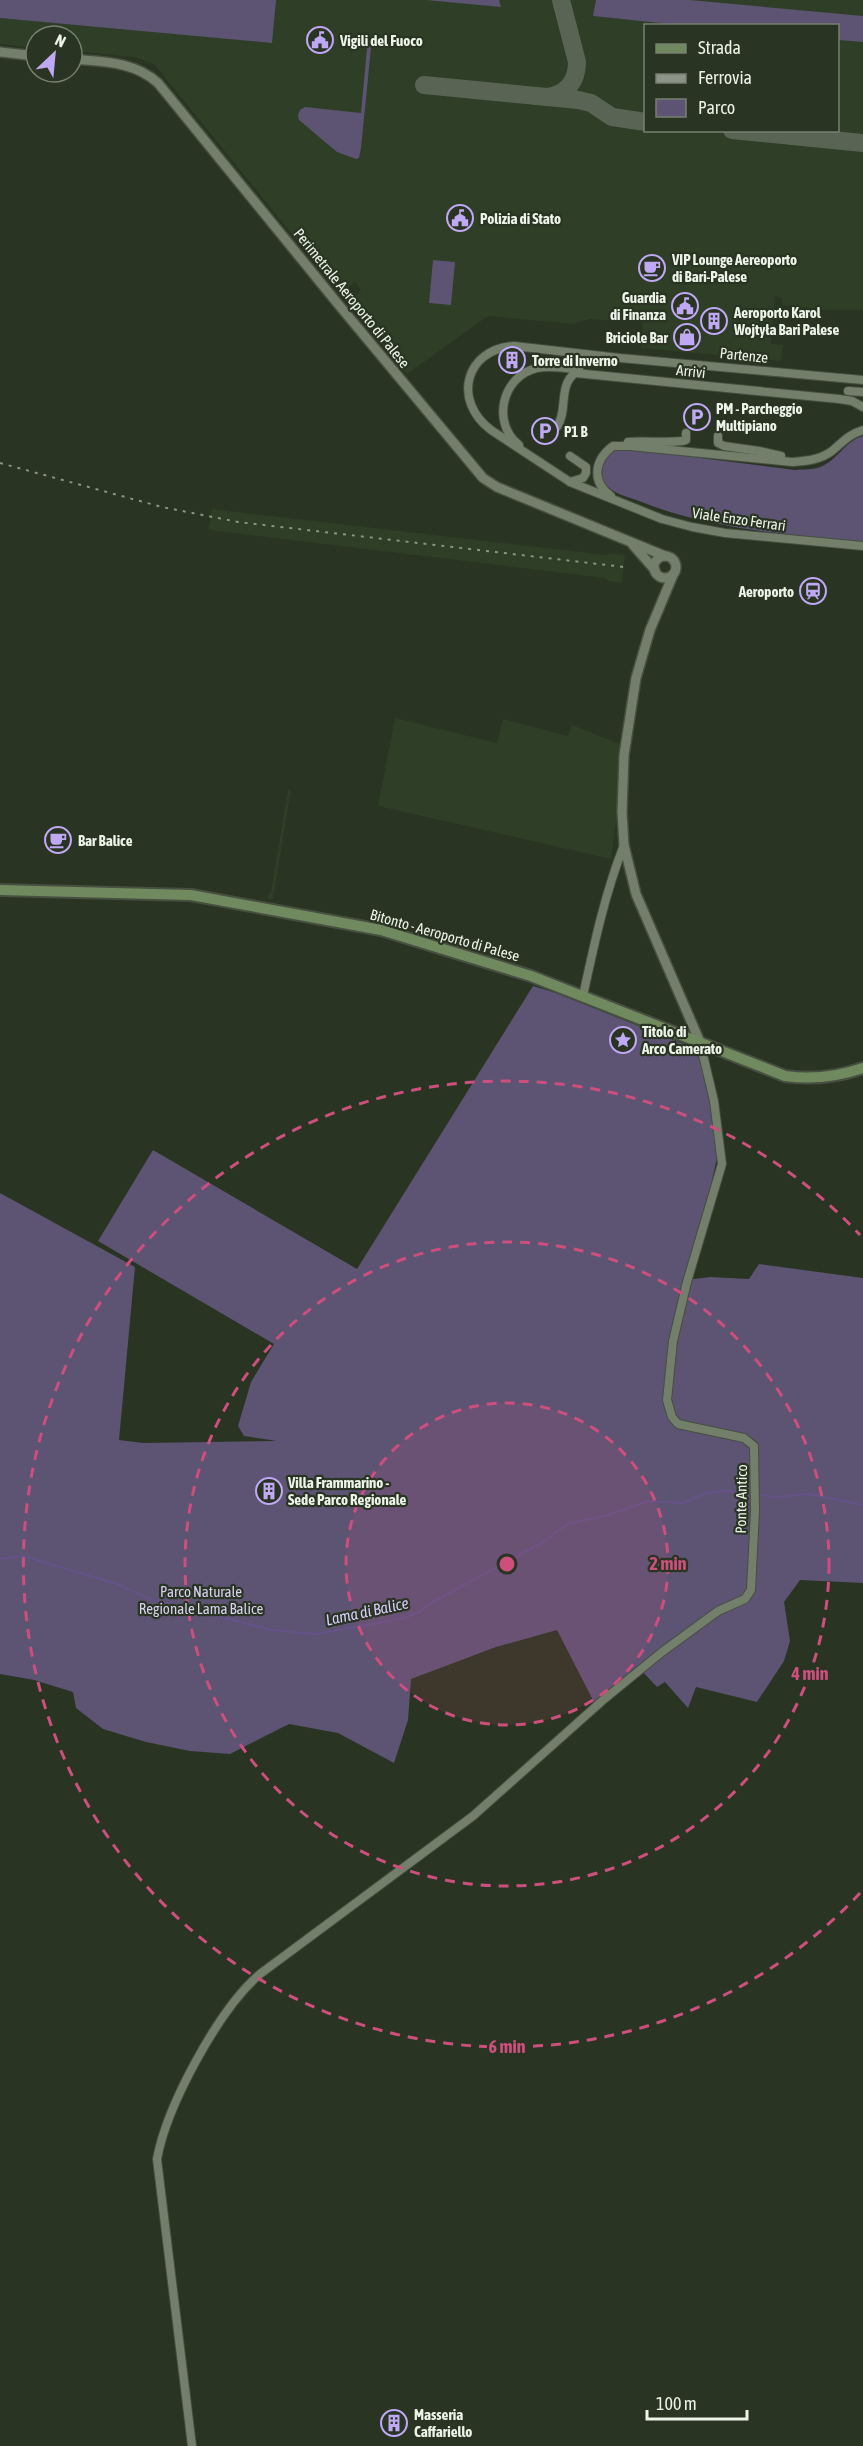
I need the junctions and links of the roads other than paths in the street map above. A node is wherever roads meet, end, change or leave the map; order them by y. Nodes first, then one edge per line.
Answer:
1 (0, 52) edge
2 (24, 55) edge
3 (84, 60) edge
4 (615, 374) dead end
5 (863, 380) edge
6 (848, 391) dead end
7 (863, 392) edge
8 (863, 407) edge
9 (557, 428) dead end
10 (863, 430) edge
11 (686, 433) dead end
12 (718, 436) dead end
13 (620, 445) junction
14 (570, 456) dead end
15 (806, 461) junction
16 (550, 470) junction
17 (570, 482) junction
18 (621, 503) junction
19 (629, 541) junction
20 (863, 546) edge
21 (665, 556) junction
22 (656, 573) junction
23 (673, 575) junction
24 (661, 600) junction
25 (624, 845) junction
26 (0, 890) edge
27 (584, 996) junction
28 (700, 1042) junction
29 (863, 1068) edge
30 (192, 2446) edge

1 - 2 street
3 - 19 street, Perimetrale Aeroporto di Palese
4 - 16 street
5 - 16 street, Partenze
6 - 7 street
8 - 9 street, Arrivi
10 - 15 street
11 - 13 street
12 - 15 street
13 - 15 street
13 - 18 street
14 - 17 street
16 - 17 street, Viale Enzo Ferrari
17 - 18 street, Viale Enzo Ferrari
18 - 20 street, Viale Enzo Ferrari
19 - 21 street, Perimetrale Aeroporto di Palese
19 - 22 street, Perimetrale Aeroporto di Palese
21 - 22 street
21 - 23 street
22 - 23 street
22 - 24 street
23 - 24 street
24 - 25 street
25 - 27 street
25 - 28 street
26 - 27 main road, Bitonto - Aeroporto di Palese
27 - 28 main road, Bitonto - Aeroporto di Palese
28 - 29 main road, Bitonto - Aeroporto di Palese
28 - 30 street, Ponte Antico

